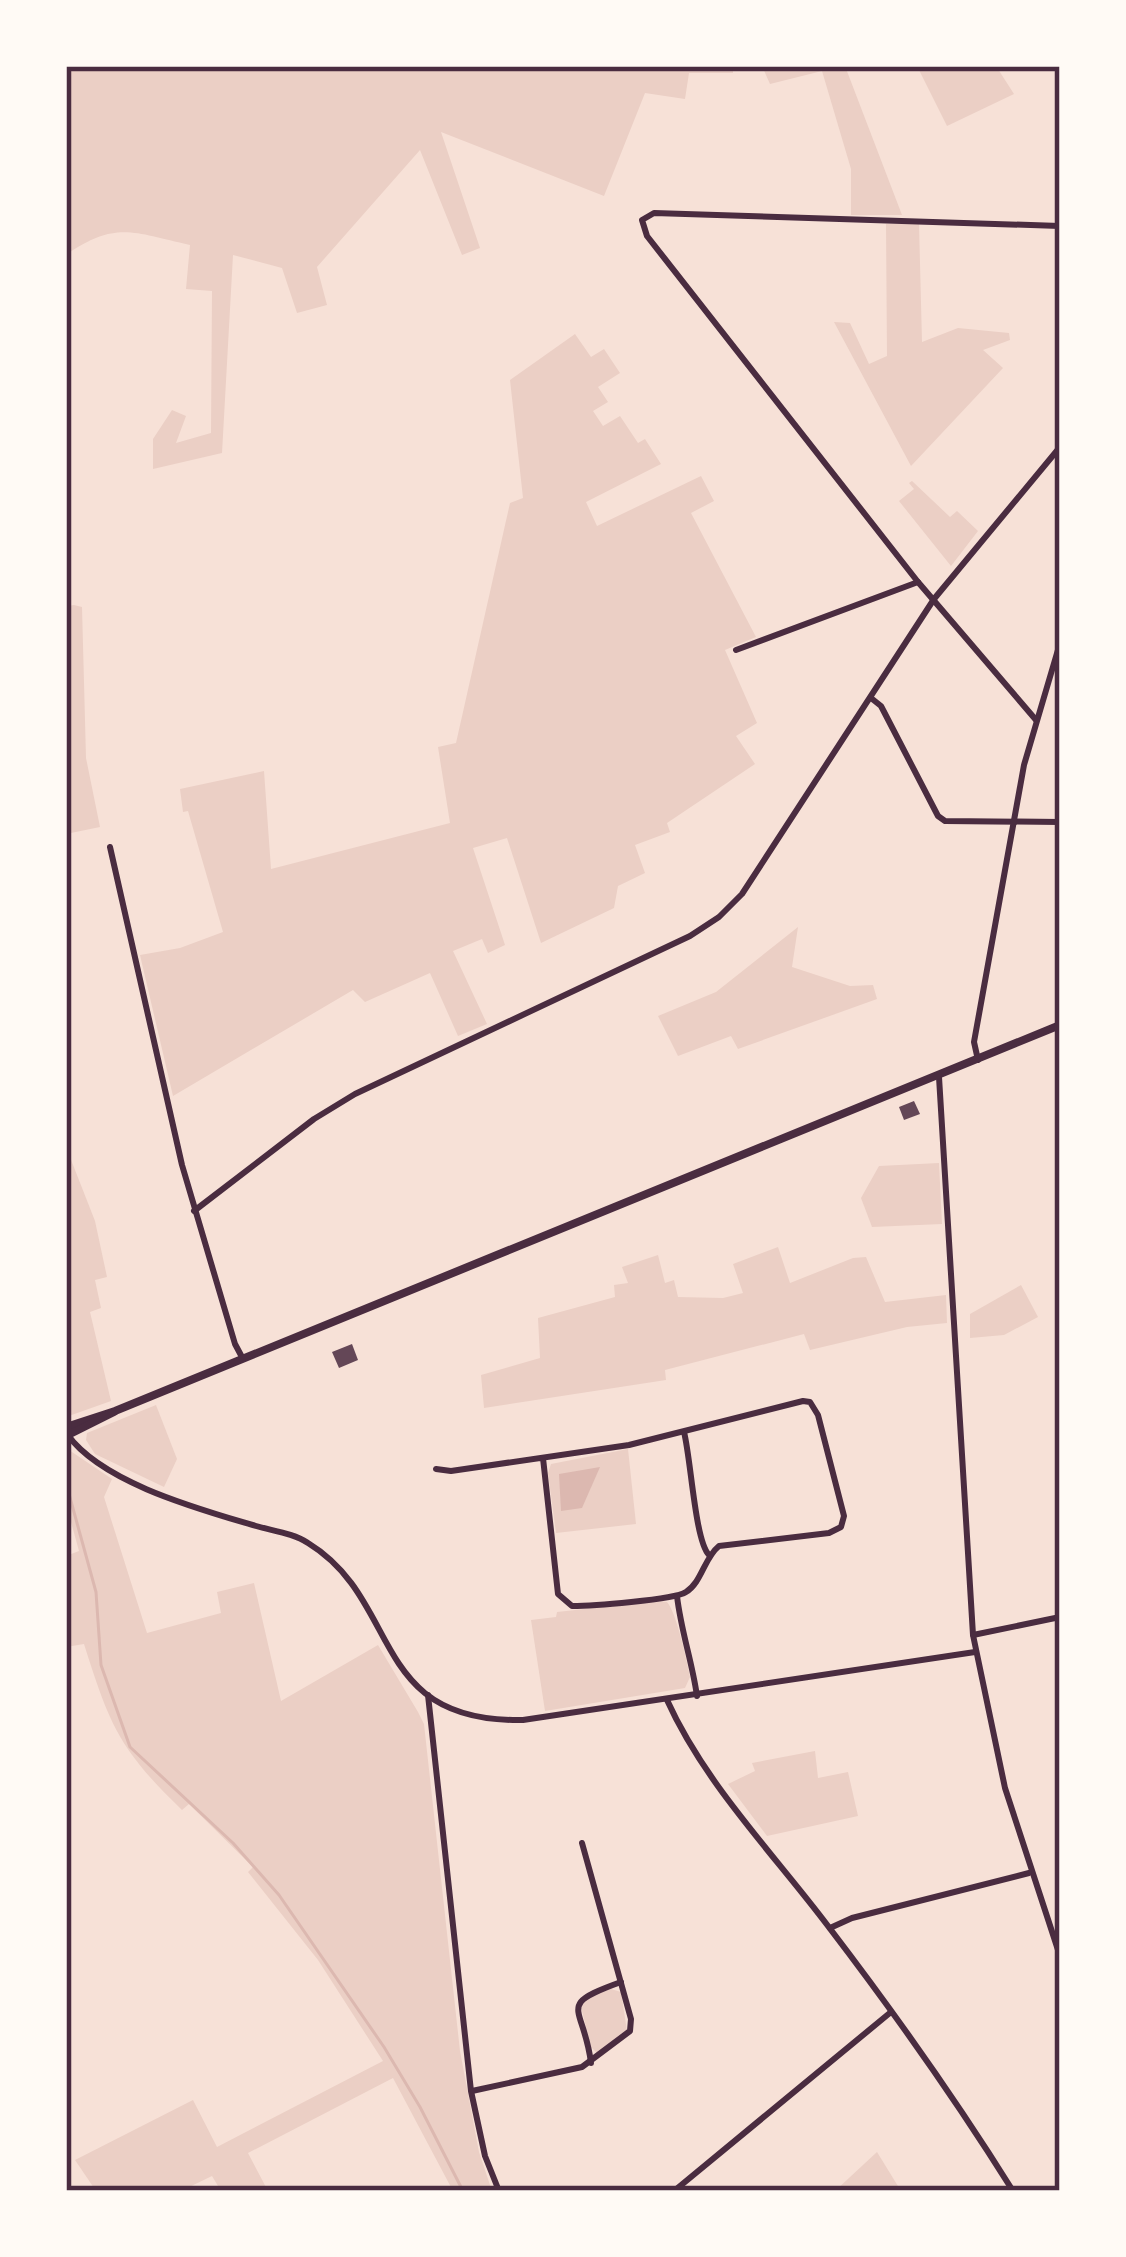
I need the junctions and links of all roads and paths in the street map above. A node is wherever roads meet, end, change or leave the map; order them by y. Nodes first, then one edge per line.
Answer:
1 (1060, 226) edge
2 (1060, 447) edge
3 (918, 582) junction
4 (934, 598) junction
5 (1060, 643) edge
6 (736, 650) dead end
7 (871, 697) junction
8 (1036, 720) junction
9 (1060, 822) edge
10 (1012, 824) junction
11 (110, 847) dead end
12 (1060, 1025) edge
13 (979, 1060) junction
14 (939, 1077) junction
15 (194, 1211) junction
16 (243, 1360) junction
17 (684, 1431) junction
18 (66, 1432) edge
19 (543, 1459) junction
20 (436, 1469) dead end
21 (710, 1556) junction
22 (677, 1596) junction
23 (1060, 1617) edge
24 (973, 1635) junction
25 (975, 1652) junction
26 (428, 1696) junction
27 (697, 1696) junction
28 (667, 1700) junction
29 (582, 1843) dead end
30 (1030, 1873) junction
31 (830, 1928) junction
32 (1060, 1956) edge
33 (621, 1982) junction
34 (891, 2012) junction
35 (591, 2063) junction
36 (471, 2091) junction
37 (499, 2191) edge
38 (674, 2191) edge
39 (1013, 2191) edge

1 - 3 street
2 - 4 street
3 - 4 street
3 - 6 street
4 - 7 street
4 - 8 street
5 - 8 street
7 - 10 street
7 - 15 street
8 - 10 street
9 - 10 street
10 - 13 street
11 - 15 street
12 - 13 street
13 - 14 street
14 - 16 street
14 - 24 street
15 - 16 street
16 - 18 street
17 - 19 street
17 - 21 street
17 - 21 street
18 - 26 street
19 - 20 street
19 - 22 street
21 - 22 street
22 - 27 street
23 - 24 street
24 - 25 street
25 - 27 street
25 - 30 street
26 - 28 street
26 - 36 street
27 - 28 street
28 - 31 street
29 - 33 street
30 - 31 street
30 - 32 street
31 - 34 street
33 - 35 street
33 - 35 street
34 - 38 street
34 - 39 street
35 - 36 street
36 - 37 street

